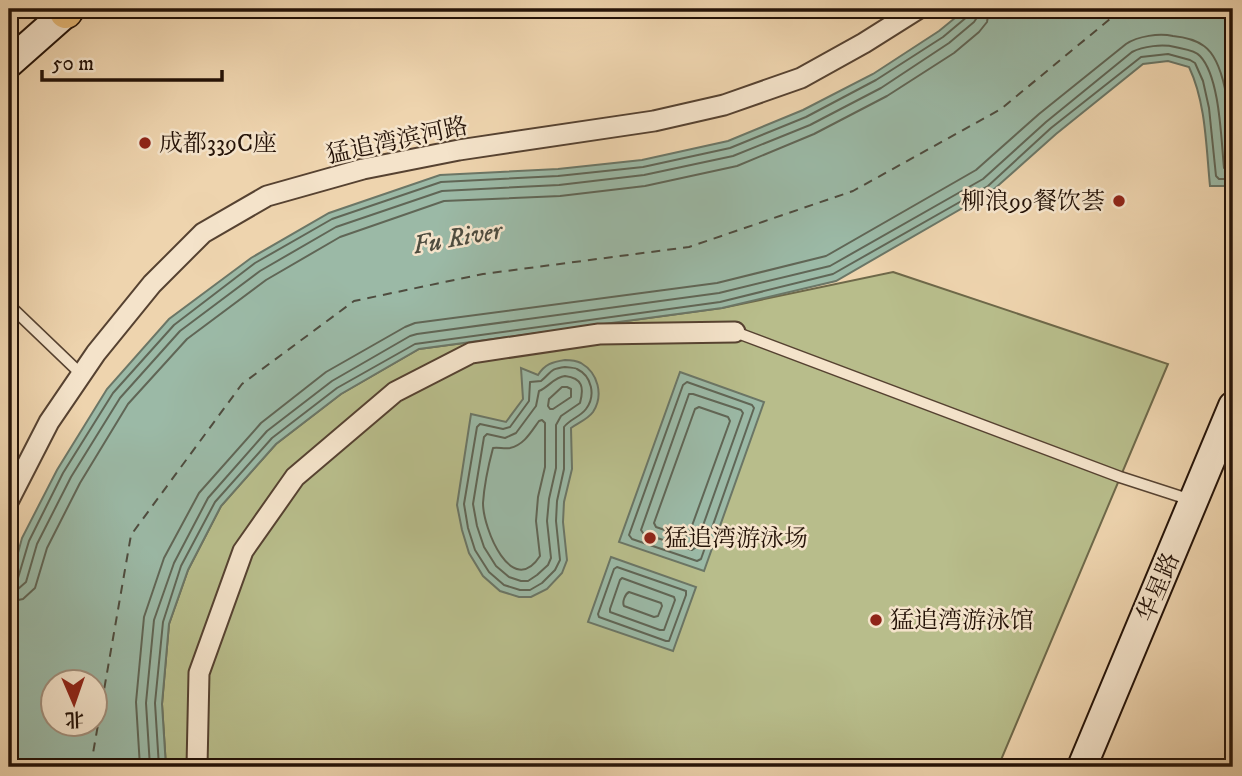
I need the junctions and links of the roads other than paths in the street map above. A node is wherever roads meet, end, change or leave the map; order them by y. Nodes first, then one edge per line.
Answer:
1 (918, 9) edge
2 (68, 10) edge
3 (9, 63) edge
4 (9, 304) edge
5 (736, 332) joint
6 (81, 374) junction
7 (1233, 406) edge
8 (9, 500) edge
9 (1193, 501) junction
10 (197, 767) edge
11 (1082, 767) edge

1 - 6 street, 猛追湾滨河路
2 - 3 street
4 - 6 lane
5 - 9 lane
5 - 10 street
6 - 8 street, 猛追湾滨河路
7 - 9 street, 华星路
9 - 11 street, 华星路

